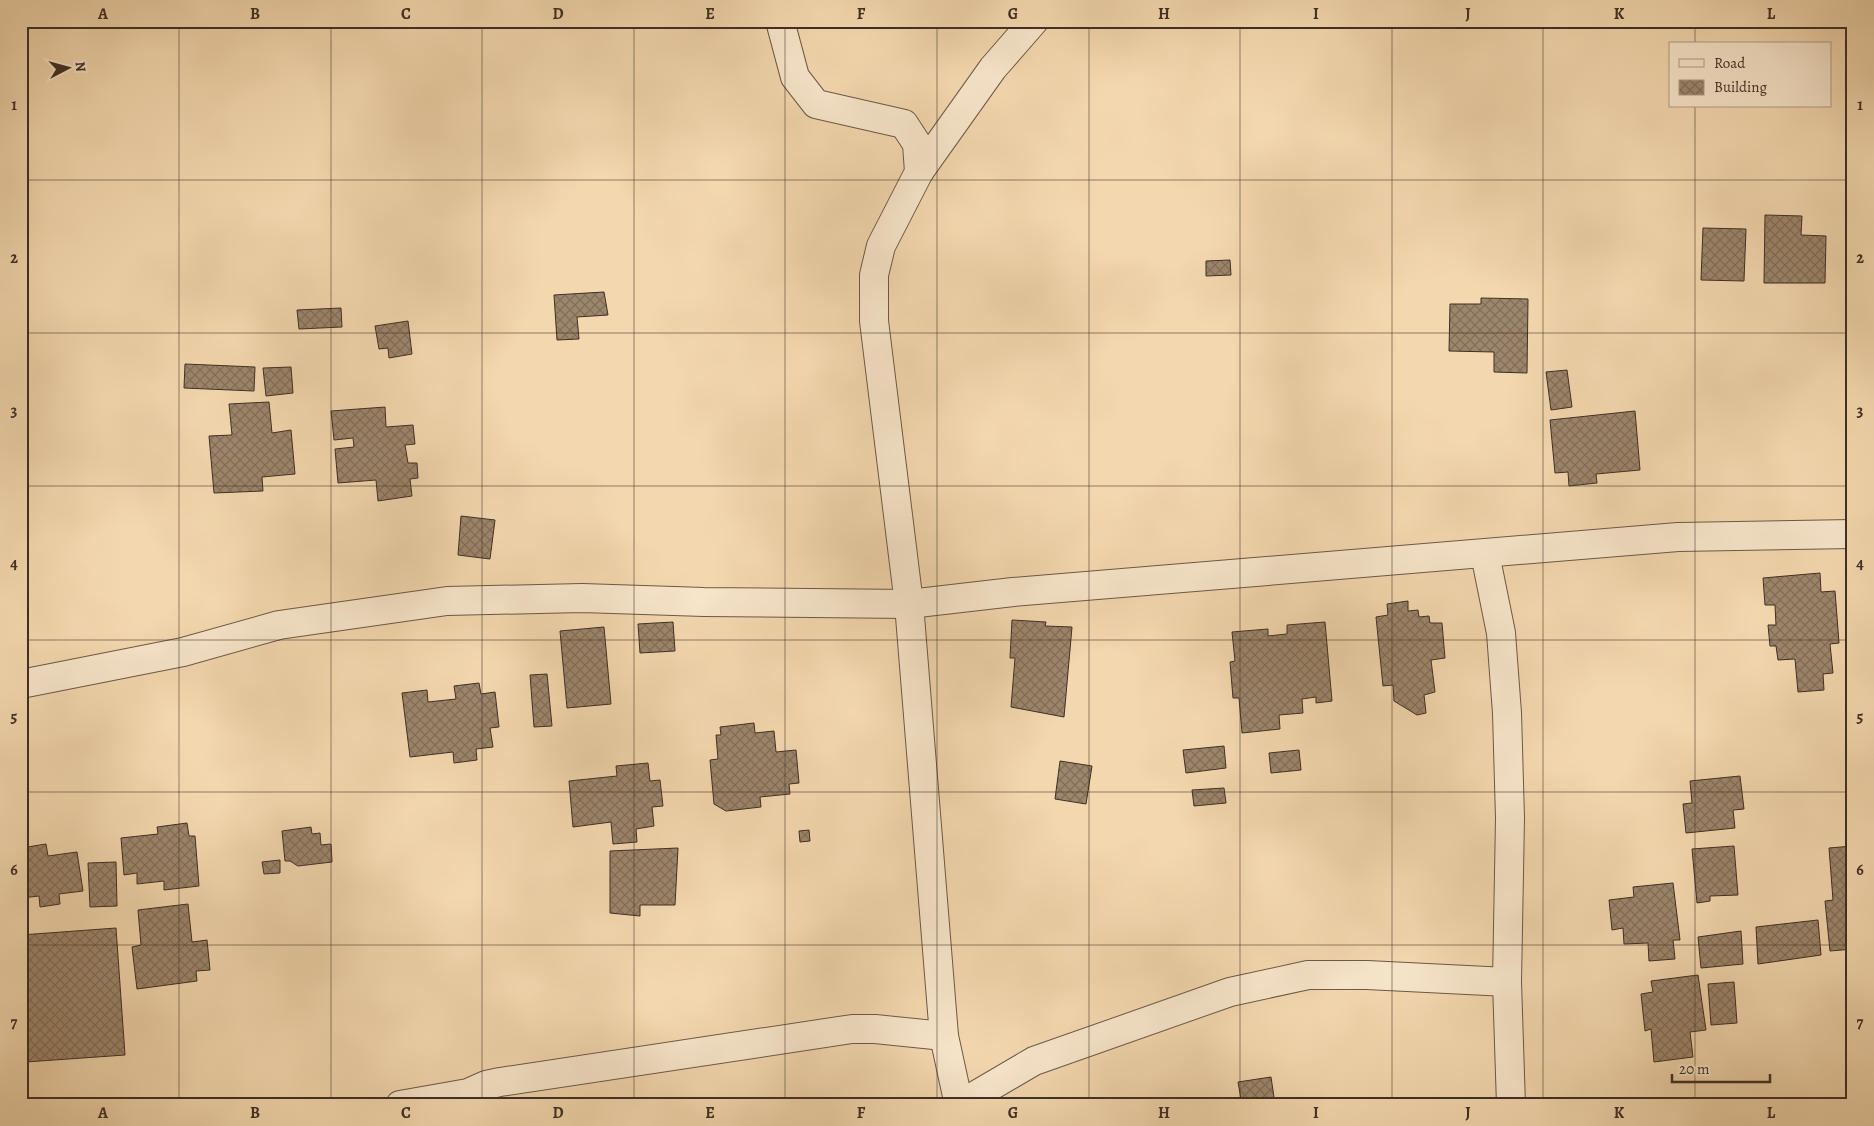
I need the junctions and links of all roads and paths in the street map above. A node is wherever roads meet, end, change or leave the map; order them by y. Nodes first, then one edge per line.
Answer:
1 (780, 21) edge
2 (1034, 21) edge
3 (919, 172) junction
4 (1853, 534) edge
5 (1485, 554) junction
6 (909, 604) junction
7 (21, 684) edge
8 (1508, 982) junction
9 (944, 1036) junction
10 (464, 1099) edge
11 (400, 1105) edge
12 (959, 1105) edge
13 (1511, 1105) edge

1 - 3 street
2 - 3 street
3 - 6 street
4 - 5 street
5 - 6 street
5 - 8 street
6 - 7 street
6 - 9 street
8 - 12 street
8 - 13 street
9 - 10 street
9 - 12 street
10 - 11 street

